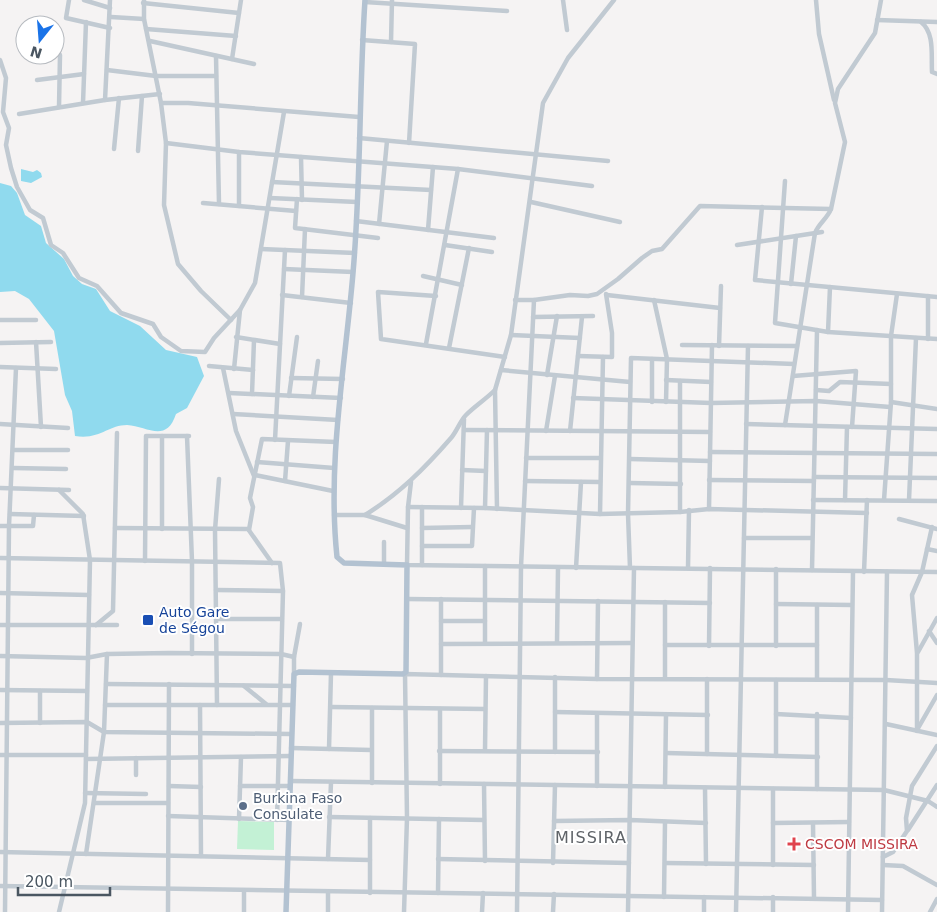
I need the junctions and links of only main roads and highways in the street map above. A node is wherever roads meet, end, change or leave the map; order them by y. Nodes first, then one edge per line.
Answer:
1 (365, 1) edge
2 (286, 912) edge

1 - 2 main road

